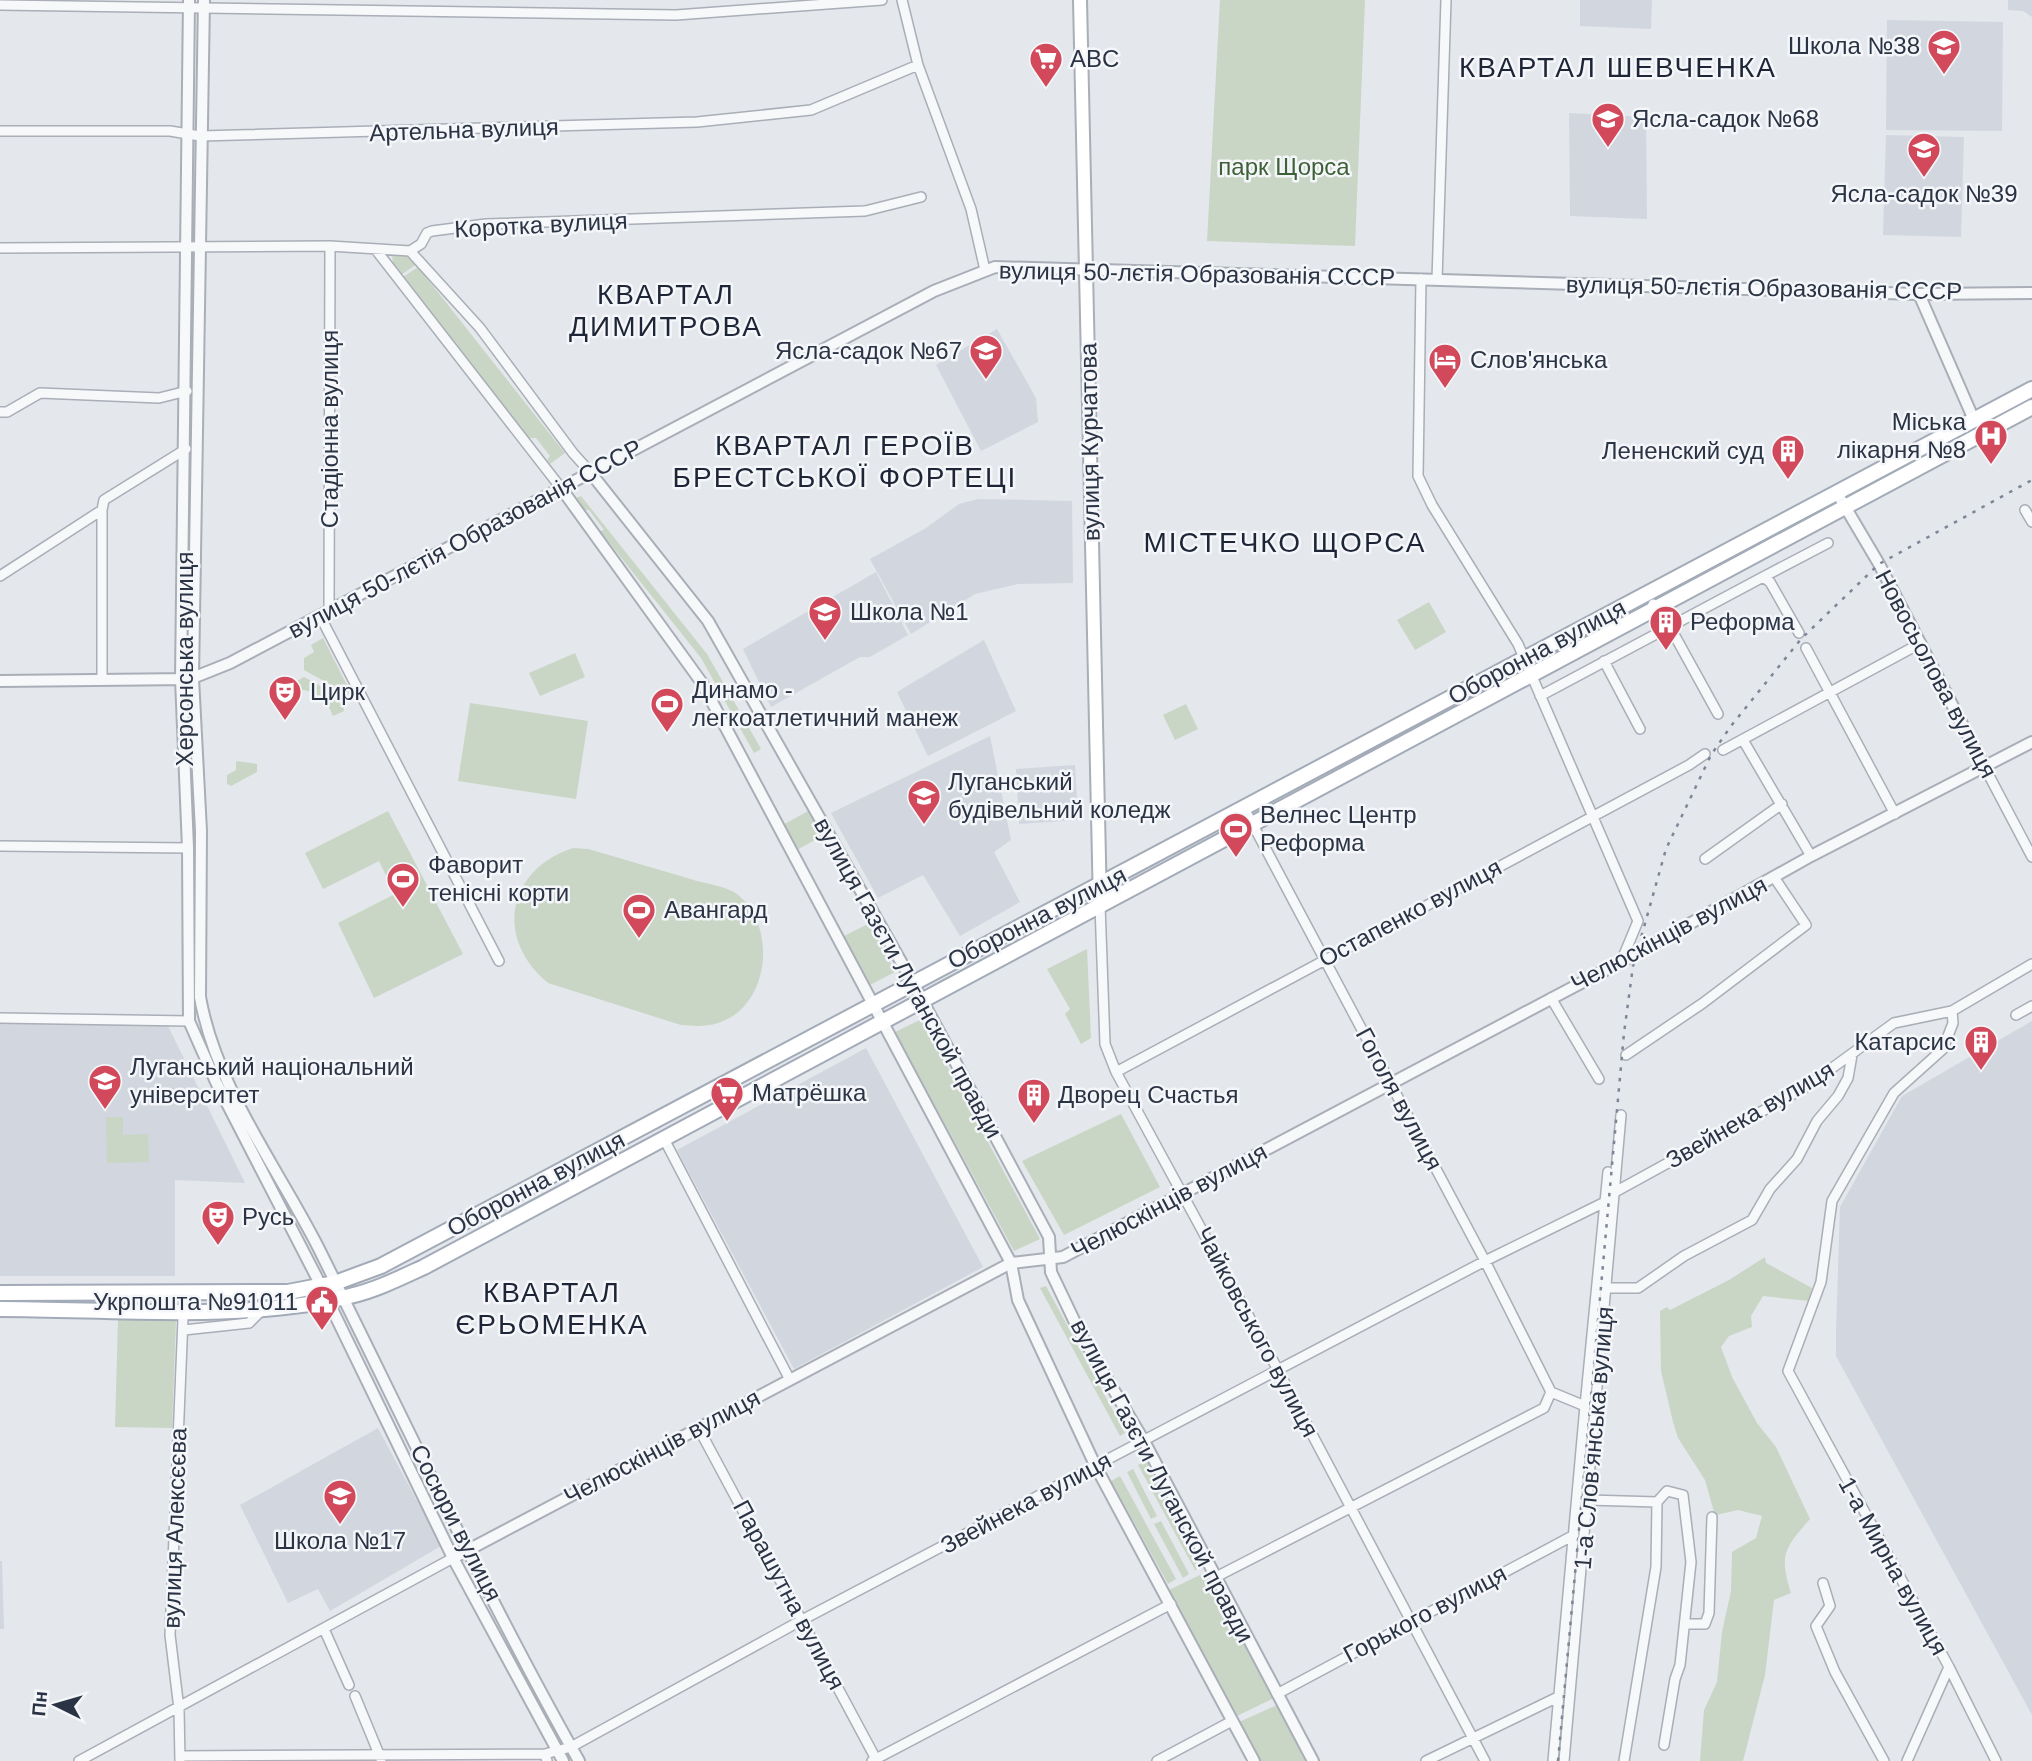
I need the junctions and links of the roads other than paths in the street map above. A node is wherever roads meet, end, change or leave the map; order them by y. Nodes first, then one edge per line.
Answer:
1 (438, 0) edge
2 (882, 0) edge
3 (902, 0) edge
4 (1080, 0) edge
5 (1446, 0) edge
6 (0, 5) edge
7 (189, 5) edge
8 (204, 5) edge
9 (438, 11) junction
10 (918, 65) junction
11 (0, 131) edge
12 (194, 135) junction
13 (921, 197) dead end
14 (188, 246) junction
15 (201, 246) junction
16 (330, 246) junction
17 (0, 248) edge
18 (376, 250) junction
19 (410, 251) junction
20 (1087, 269) junction
21 (985, 270) junction
22 (1421, 279) junction
23 (1437, 280) junction
24 (2032, 293) edge
25 (1919, 294) junction
26 (2032, 389) edge
27 (187, 391) junction
28 (2032, 407) edge
29 (0, 412) edge
30 (1974, 420) junction
31 (186, 449) junction
32 (590, 472) junction
33 (561, 488) junction
34 (1837, 493) junction
35 (1844, 507) junction
36 (102, 510) junction
37 (2025, 510) dead end
38 (2032, 522) edge
39 (1828, 543) dead end
40 (0, 576) edge
41 (1763, 577) junction
42 (1646, 594) junction
43 (1656, 607) junction
44 (325, 614) junction
45 (1670, 627) junction
46 (1799, 633) dead end
47 (1921, 643) junction
48 (1806, 648) dead end
49 (1523, 659) junction
50 (1604, 661) junction
51 (1529, 674) junction
52 (193, 678) junction
53 (102, 680) junction
54 (181, 680) junction
55 (0, 681) edge
56 (1829, 691) junction
57 (1540, 696) junction
58 (1718, 714) dead end
59 (1640, 729) dead end
60 (1743, 740) junction
61 (2032, 742) edge
62 (1723, 750) dead end
63 (1705, 754) dead end
64 (1985, 768) junction
65 (1782, 804) junction
66 (1244, 808) junction
67 (1895, 814) junction
68 (1594, 815) junction
69 (1251, 823) junction
70 (0, 846) edge
71 (188, 848) junction
72 (1811, 856) junction
73 (2032, 857) edge
74 (1705, 859) dead end
75 (1774, 877) junction
76 (1101, 885) junction
77 (1100, 905) junction
78 (1324, 958) junction
79 (499, 961) dead end
80 (1621, 962) junction
81 (2032, 964) edge
82 (913, 983) junction
83 (1551, 998) junction
84 (922, 1001) junction
85 (872, 1005) junction
86 (2032, 1006) edge
87 (1952, 1011) junction
88 (2016, 1015) dead end
89 (0, 1018) edge
90 (189, 1021) junction
91 (881, 1022) junction
92 (1626, 1055) dead end
93 (1852, 1055) junction
94 (1116, 1072) junction
95 (1599, 1079) dead end
96 (1390, 1083) junction
97 (1622, 1115) dead end
98 (663, 1137) junction
99 (1608, 1171) dead end
100 (1615, 1192) junction
101 (1183, 1196) junction
102 (1605, 1202) junction
103 (1051, 1256) junction
104 (1485, 1261) junction
105 (1011, 1263) junction
106 (328, 1285) junction
107 (1609, 1288) junction
108 (0, 1293) edge
109 (184, 1294) junction
110 (342, 1297) junction
111 (327, 1301) junction
112 (0, 1310) edge
113 (186, 1310) junction
114 (262, 1310) junction
115 (184, 1330) junction
116 (1279, 1370) junction
117 (789, 1378) junction
118 (1550, 1392) junction
119 (1585, 1406) junction
120 (699, 1429) junction
121 (1144, 1441) junction
122 (1096, 1466) junction
123 (1588, 1500) junction
124 (1657, 1502) junction
125 (1351, 1508) junction
126 (1712, 1517) dead end
127 (1574, 1535) junction
128 (469, 1550) junction
129 (453, 1558) junction
130 (1216, 1577) junction
131 (1823, 1583) dead end
132 (1171, 1604) junction
133 (802, 1620) junction
134 (1410, 1622) junction
135 (1685, 1625) junction
136 (324, 1629) junction
137 (1950, 1667) junction
138 (349, 1685) dead end
139 (1277, 1694) junction
140 (355, 1696) dead end
141 (1560, 1696) junction
142 (179, 1709) junction
143 (1232, 1721) junction
144 (1472, 1738) junction
145 (1664, 1745) dead end
146 (571, 1747) junction
147 (560, 1756) edge
148 (546, 1757) edge
149 (180, 1758) edge
150 (381, 1758) edge
151 (875, 1760) edge
152 (79, 1761) edge
153 (579, 1761) edge
154 (1157, 1761) edge
155 (1254, 1761) edge
156 (1313, 1761) edge
157 (1426, 1761) edge
158 (1485, 1761) edge
159 (1553, 1761) edge
160 (1564, 1761) edge
161 (1624, 1761) edge
162 (1884, 1761) edge
163 (1907, 1761) edge
164 (1996, 1761) edge

1 - 9 street
2 - 9 street
3 - 10 street
4 - 20 main road, вулиця Курчатова
5 - 23 street
6 - 7 street
7 - 8 street
7 - 12 street, Херсонська вулиця
8 - 9 street
8 - 12 street, Херсонська вулиця
10 - 12 street, Артельна вулиця
10 - 21 street
11 - 12 street, Артельна вулиця
12 - 14 street, Херсонська вулиця
12 - 15 street, Херсонська вулиця
13 - 19 street, Коротка вулиця
14 - 15 street
14 - 17 street
14 - 27 street, Херсонська вулиця
15 - 16 street
15 - 52 street, Херсонська вулиця
16 - 18 street
16 - 44 street, Стадіонна вулиця
18 - 19 street
18 - 33 street, вулиця Газєти Луганской правди
19 - 32 street, вулиця Газєти Луганской правди
20 - 21 street, вулиця 50-лєтія Образованія СССР
20 - 22 street, вулиця 50-лєтія Образованія СССР
20 - 76 main road, вулиця Курчатова
21 - 32 street, вулиця 50-лєтія Образованія СССР
22 - 23 street, вулиця 50-лєтія Образованія СССР
22 - 49 street
23 - 25 street, вулиця 50-лєтія Образованія СССР
24 - 25 street, вулиця 50-лєтія Образованія СССР
25 - 30 street
26 - 30 main road, Оборонна вулиця
27 - 29 street
27 - 31 street, Херсонська вулиця
28 - 35 main road, Оборонна вулиця
30 - 34 main road, Оборонна вулиця
31 - 36 street
31 - 54 street, Херсонська вулиця
32 - 33 street, вулиця 50-лєтія Образованія СССР
32 - 82 street, вулиця Газєти Луганской правди
33 - 44 street, вулиця 50-лєтія Образованія СССР
33 - 85 street, вулиця Газєти Луганской правди
34 - 35 street, Новосьолова вулиця
34 - 42 main road, Оборонна вулиця
35 - 43 main road, Оборонна вулиця
35 - 47 street, Новосьолова вулиця
36 - 40 street
36 - 53 street
37 - 38 street
39 - 41 street
41 - 45 street
41 - 46 street
42 - 43 street
42 - 49 main road, Оборонна вулиця
43 - 45 street
43 - 51 main road, Оборонна вулиця
44 - 52 street, вулиця 50-лєтія Образованія СССР
44 - 79 street
45 - 50 street
45 - 58 street
47 - 56 street
47 - 64 street, Новосьолова вулиця
48 - 56 street
49 - 51 street
49 - 66 main road, Оборонна вулиця
50 - 57 street
50 - 59 street
51 - 57 street
51 - 69 main road, Оборонна вулиця
52 - 54 street, вулиця 50-лєтія Образованія СССР
52 - 106 street, Херсонська вулиця
53 - 54 street, вулиця 50-лєтія Образованія СССР
53 - 55 street, вулиця 50-лєтія Образованія СССР
54 - 71 street, Херсонська вулиця
56 - 60 street
56 - 67 street
57 - 68 street
60 - 62 street
60 - 65 street
61 - 64 street, Челюскінців вулиця
63 - 68 street, Остапенко вулиця
64 - 67 street, Челюскінців вулиця
64 - 73 street, Новосьолова вулиця
65 - 72 street
65 - 74 street
66 - 69 street, Гоголя вулиця
66 - 76 main road, Оборонна вулиця
67 - 72 street, Челюскінців вулиця
68 - 78 street, Остапенко вулиця
68 - 80 street
69 - 77 main road, Оборонна вулиця
69 - 78 street, Гоголя вулиця
70 - 71 street
71 - 90 street, Херсонська вулиця
72 - 75 street, Челюскінців вулиця
75 - 80 street, Челюскінців вулиця
75 - 92 street
76 - 77 main road, Чайковського вулиця
76 - 82 main road, Оборонна вулиця
77 - 84 main road, Оборонна вулиця
77 - 94 street, Чайковського вулиця
78 - 94 street, Остапенко вулиця
78 - 96 street, Гоголя вулиця
80 - 83 street, Челюскінців вулиця
81 - 87 street, Звейнека вулиця
82 - 84 street, вулиця Газєти Луганской правди
82 - 85 main road, Оборонна вулиця
83 - 95 street
83 - 96 street, Челюскінців вулиця
84 - 91 main road, Оборонна вулиця
84 - 103 street, вулиця Газєти Луганской правди
85 - 91 street, вулиця Газєти Луганской правди
85 - 106 main road, Оборонна вулиця
86 - 88 street
87 - 93 street, Звейнека вулиця
87 - 137 street, 1-а Мирна вулиця
89 - 90 street
90 - 106 street, Херсонська вулиця
91 - 98 main road, Оборонна вулиця
91 - 105 street, вулиця Газєти Луганской правди
93 - 100 street, Звейнека вулиця
93 - 107 street
94 - 101 street, Чайковського вулиця
96 - 101 street, Челюскінців вулиця
96 - 104 street, Гоголя вулиця
97 - 100 street, 1-а Слов’янська вулиця
98 - 110 main road, Оборонна вулиця
98 - 117 street
99 - 102 street
100 - 107 street, 1-а Слов’янська вулиця
101 - 103 street, Челюскінців вулиця
101 - 116 street, Чайковського вулиця
102 - 104 street, Звейнека вулиця
102 - 119 street
103 - 105 street, Челюскінців вулиця
103 - 121 street, вулиця Газєти Луганской правди
104 - 116 street, Звейнека вулиця
104 - 118 street, Гоголя вулиця
105 - 117 street, Челюскінців вулиця
105 - 122 street, вулиця Газєти Луганской правди
106 - 109 main road, Оборонна вулиця
106 - 110 street, Сосюри вулиця
106 - 111 street, Сосюри вулиця
107 - 123 street, 1-а Слов’янська вулиця
108 - 109 main road, Оборонна вулиця
109 - 113 street, вулиця Алексєєва
110 - 111 main road, Оборонна вулиця
110 - 128 street, Сосюри вулиця
111 - 114 main road, Оборонна вулиця
111 - 129 street, Сосюри вулиця
112 - 113 main road, Оборонна вулиця
113 - 114 main road, Оборонна вулиця
113 - 115 street, вулиця Алексєєва
114 - 115 street
115 - 142 street, вулиця Алексєєва
116 - 121 street, Звейнека вулиця
116 - 125 street, Чайковського вулиця
117 - 120 street, Челюскінців вулиця
118 - 119 street
118 - 125 street
119 - 127 street
120 - 128 street, Челюскінців вулиця
120 - 133 street, Парашутна вулиця
121 - 122 street, Звейнека вулиця
121 - 130 street, вулиця Газєти Луганской правди
122 - 132 street, вулиця Газєти Луганской правди
122 - 133 street, Звейнека вулиця
123 - 124 street
123 - 160 street, 1-а Слов’янська вулиця
124 - 135 street
124 - 161 street
125 - 130 street
125 - 134 street, Чайковського вулиця
126 - 135 street
127 - 134 street, Горького вулиця
127 - 141 street
128 - 129 street, Челюскінців вулиця
128 - 146 street, Сосюри вулиця
129 - 136 street, Челюскінців вулиця
129 - 147 street, Сосюри вулиця
130 - 139 street, вулиця Газєти Луганской правди
131 - 162 street
132 - 143 street, вулиця Газєти Луганской правди
132 - 151 street
133 - 146 street, Звейнека вулиця
133 - 151 street, Парашутна вулиця
134 - 139 street, Горького вулиця
134 - 144 street, Чайковського вулиця
135 - 145 street
136 - 138 street
136 - 142 street, Челюскінців вулиця
137 - 163 street
137 - 164 street, 1-а Мирна вулиця
139 - 156 street, вулиця Газєти Луганской правди
140 - 150 street
141 - 144 street
141 - 159 street
142 - 149 street, вулиця Алексєєва
142 - 152 street, Челюскінців вулиця
143 - 154 street
143 - 155 street, вулиця Газєти Луганской правди
144 - 157 street
144 - 158 street, Чайковського вулиця
146 - 147 street, Звейнека вулиця
146 - 153 street, Сосюри вулиця
147 - 148 street, Звейнека вулиця
148 - 150 street
149 - 150 street

